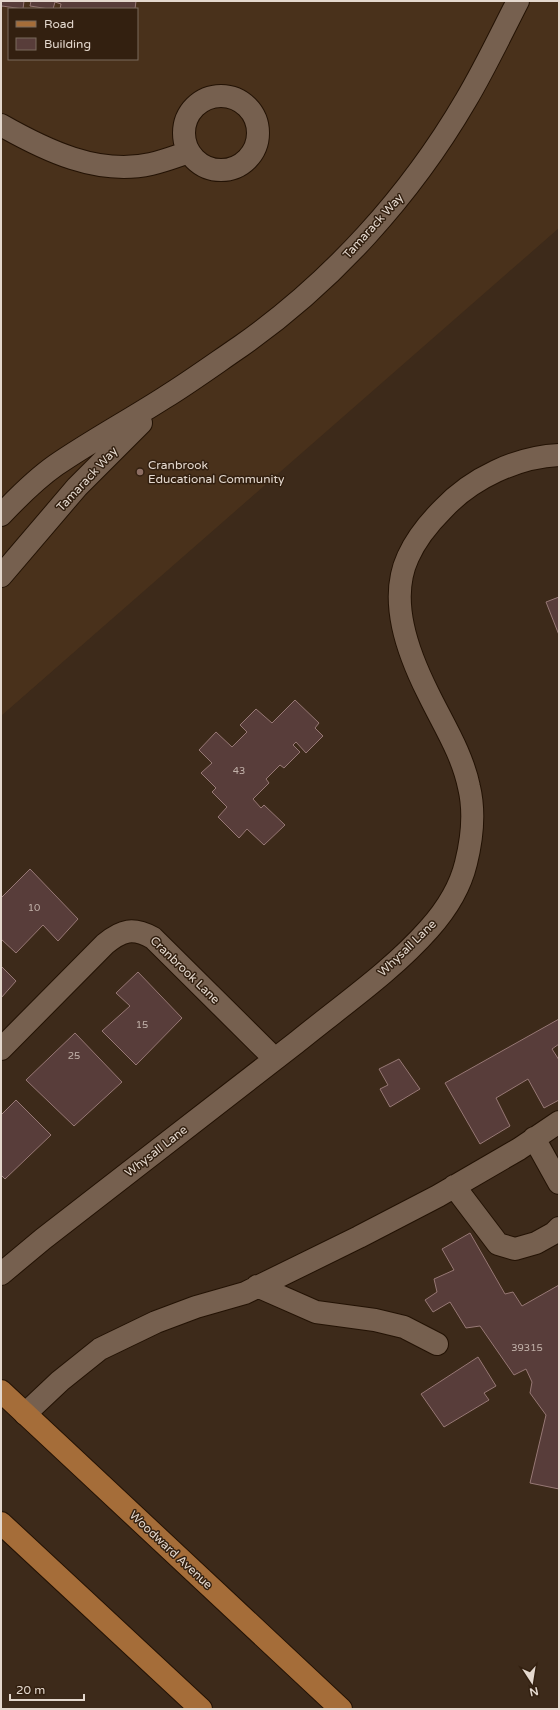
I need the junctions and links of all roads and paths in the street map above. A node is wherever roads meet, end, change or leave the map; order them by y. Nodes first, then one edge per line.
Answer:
1 (518, 1) edge
2 (1, 124) edge
3 (189, 152) dead end
4 (167, 397) junction
5 (559, 455) edge
6 (1, 514) edge
7 (4, 564) edge
8 (1, 1049) edge
9 (275, 1059) junction
10 (559, 1122) edge
11 (534, 1138) junction
12 (559, 1183) edge
13 (454, 1186) junction
14 (559, 1228) edge
15 (1, 1274) edge
16 (257, 1286) junction
17 (436, 1344) dead end
18 (1, 1391) edge
19 (25, 1414) junction
20 (1, 1523) edge
21 (201, 1709) edge
22 (341, 1709) edge

1 - 4 street, Tamarack Way
2 - 3 street
4 - 6 street, Tamarack Way
4 - 7 street, Tamarack Way
5 - 9 street, Whysall Lane
8 - 9 street, Cranbrook Lane
9 - 15 street, Whysall Lane
10 - 11 street
11 - 12 street
11 - 13 street
13 - 14 street
13 - 16 street
16 - 17 street
16 - 19 street
18 - 19 main road, Woodward Avenue
19 - 22 main road, Woodward Avenue
20 - 21 main road

